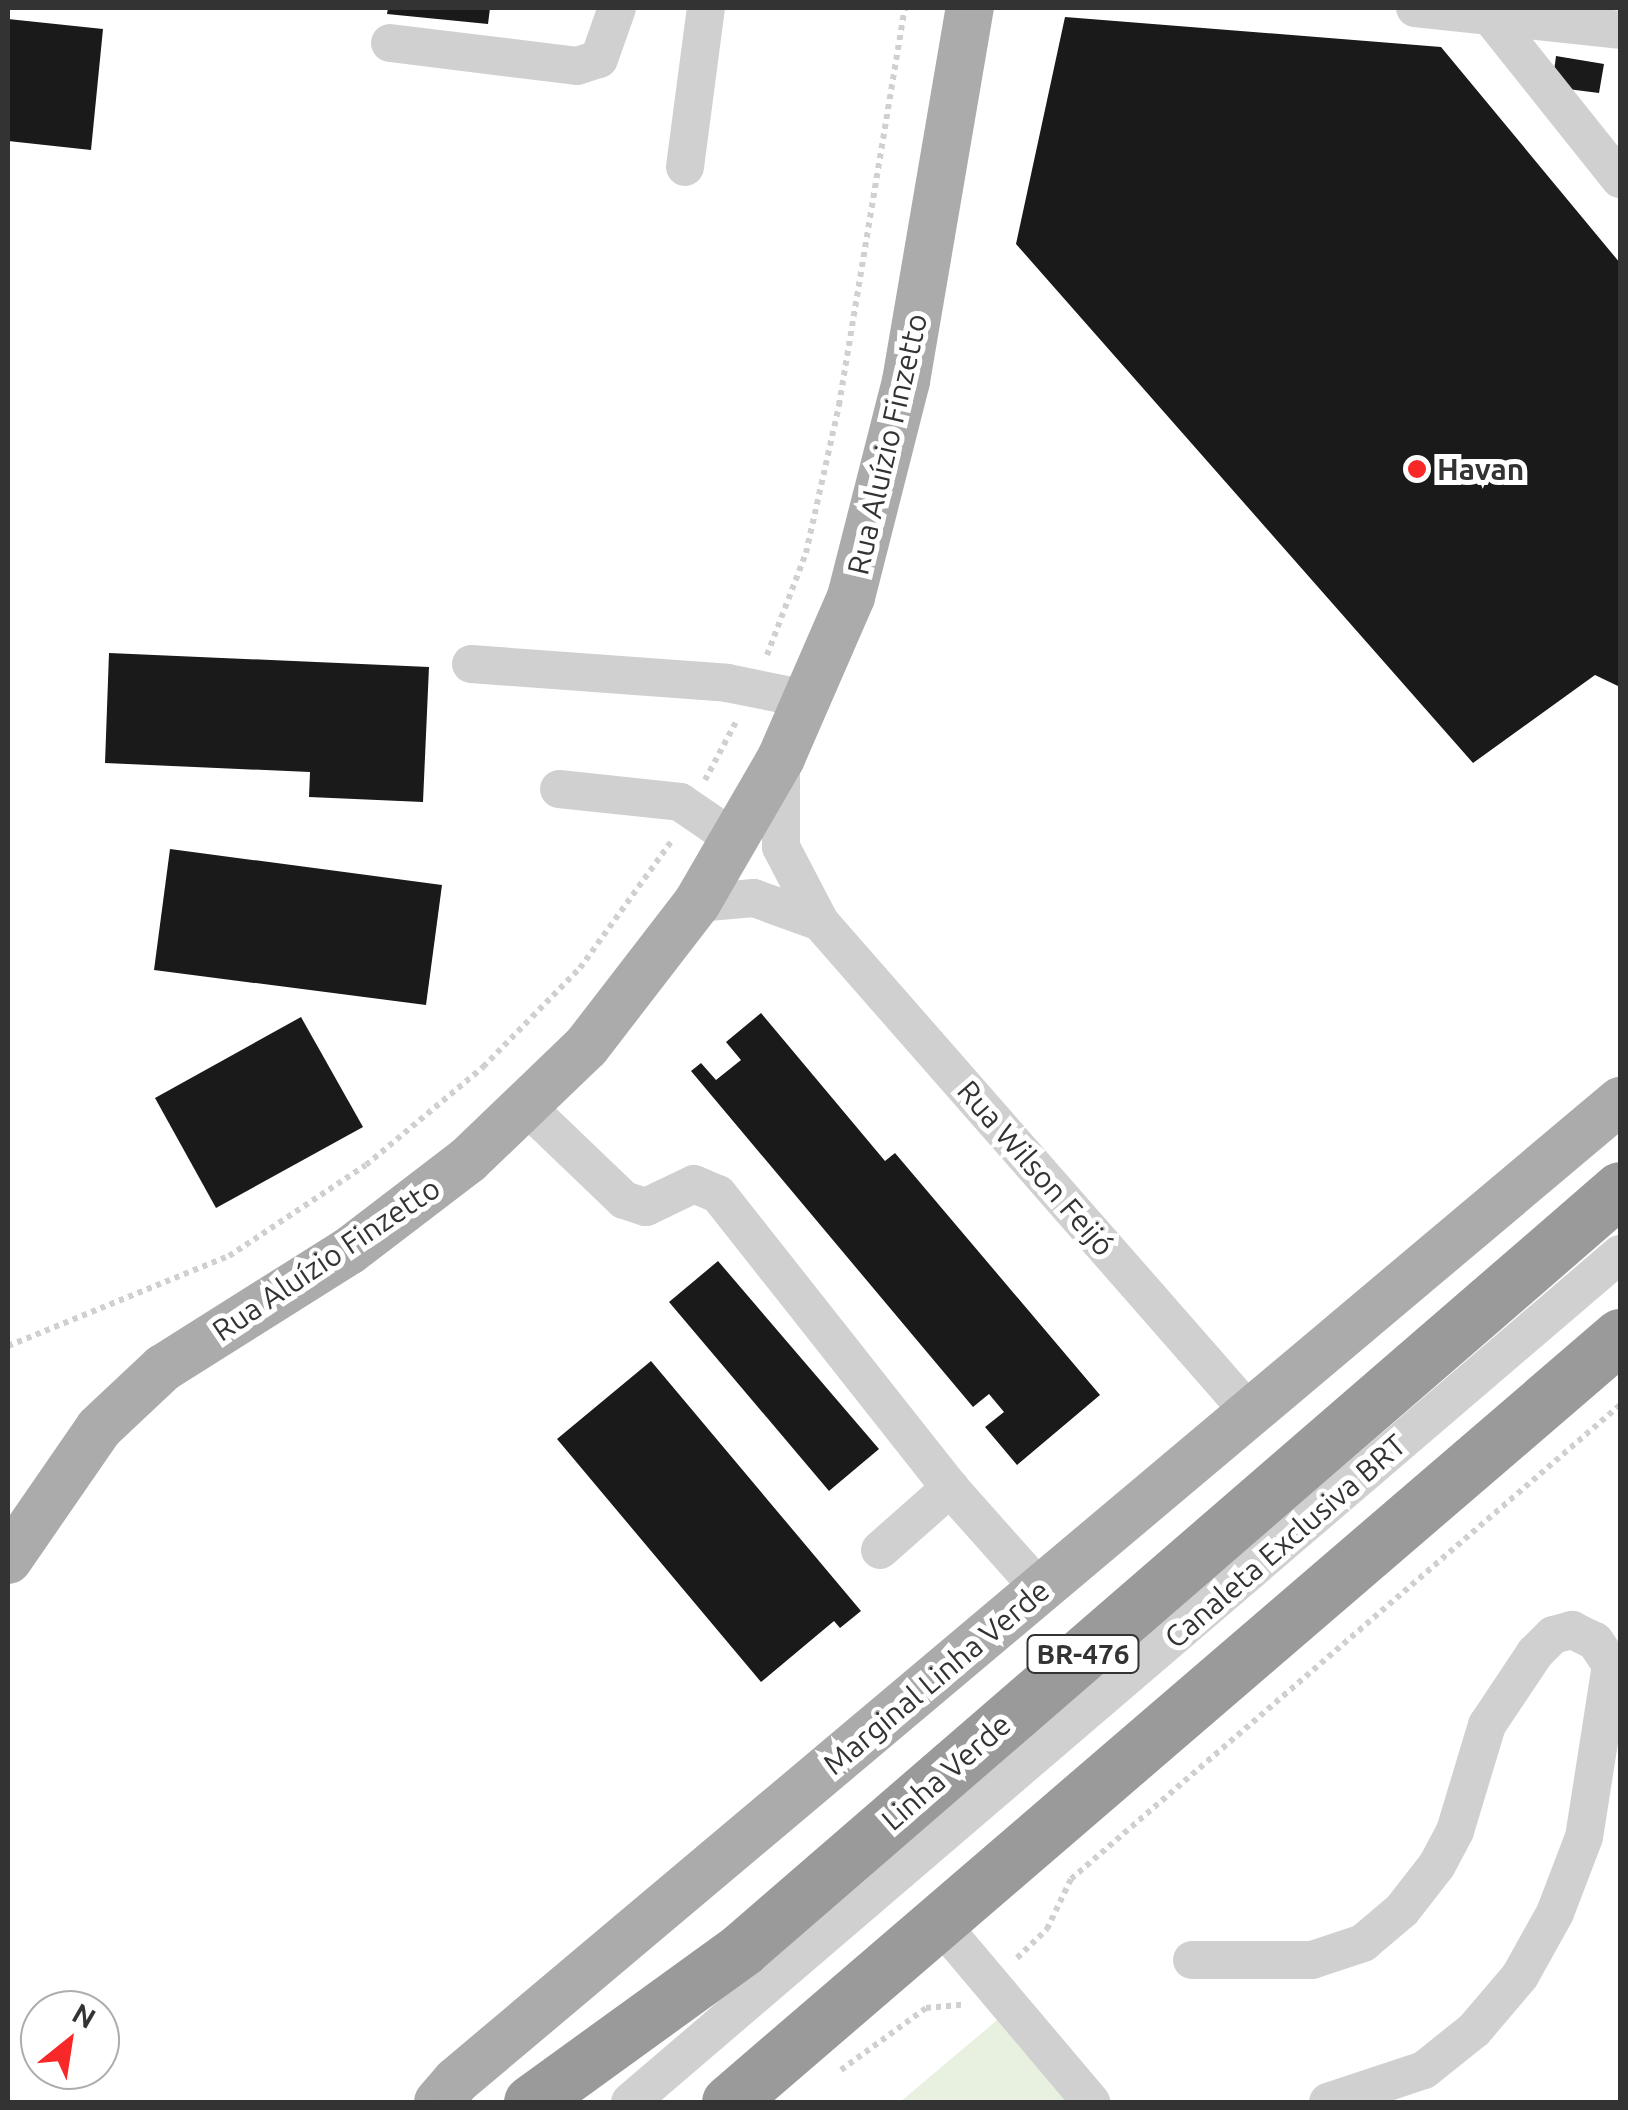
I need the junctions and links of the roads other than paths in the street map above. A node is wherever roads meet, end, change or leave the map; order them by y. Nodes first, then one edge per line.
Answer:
1 (617, 8) edge
2 (706, 8) edge
3 (970, 8) edge
4 (1414, 8) edge
5 (1489, 16) junction
6 (1620, 30) edge
7 (390, 44) dead end
8 (685, 168) dead end
9 (1620, 179) edge
10 (472, 664) dead end
11 (811, 700) junction
12 (782, 758) junction
13 (558, 788) dead end
14 (734, 838) junction
15 (697, 903) junction
16 (820, 922) junction
17 (1620, 1101) edge
18 (528, 1108) junction
19 (1620, 1190) edge
20 (1620, 1254) edge
21 (1620, 1336) edge
22 (1251, 1414) junction
23 (950, 1488) junction
24 (880, 1550) dead end
25 (8, 1560) edge
26 (1040, 1590) junction
27 (1616, 1665) edge
28 (938, 1922) junction
29 (1192, 1960) dead end
30 (438, 2102) edge
31 (532, 2102) edge
32 (630, 2102) edge
33 (729, 2102) edge
34 (1091, 2102) edge
35 (1328, 2102) edge

1 - 7 street
2 - 8 street
3 - 11 main road, Rua Aluízio Finzetto
4 - 5 street
5 - 6 street
5 - 9 street
10 - 11 street
11 - 12 main road, Rua Aluízio Finzetto
12 - 14 main road, Rua Aluízio Finzetto
12 - 16 street, Rua Wilson Feijó
13 - 14 street
14 - 15 main road, Rua Aluízio Finzetto
15 - 16 street, Rua Wilson Feijó
15 - 18 main road, Rua Aluízio Finzetto
16 - 22 street, Rua Wilson Feijó
17 - 22 main road, Marginal Linha Verde
18 - 23 street
18 - 25 main road, Rua Aluízio Finzetto
19 - 31 highway, Linha Verde / BR-476
20 - 32 street, Canaleta Exclusiva BRT
21 - 28 highway
22 - 26 main road, Marginal Linha Verde
23 - 24 street
23 - 26 street
26 - 30 main road, Marginal Linha Verde
27 - 29 street
27 - 35 street
28 - 33 highway
28 - 34 street

